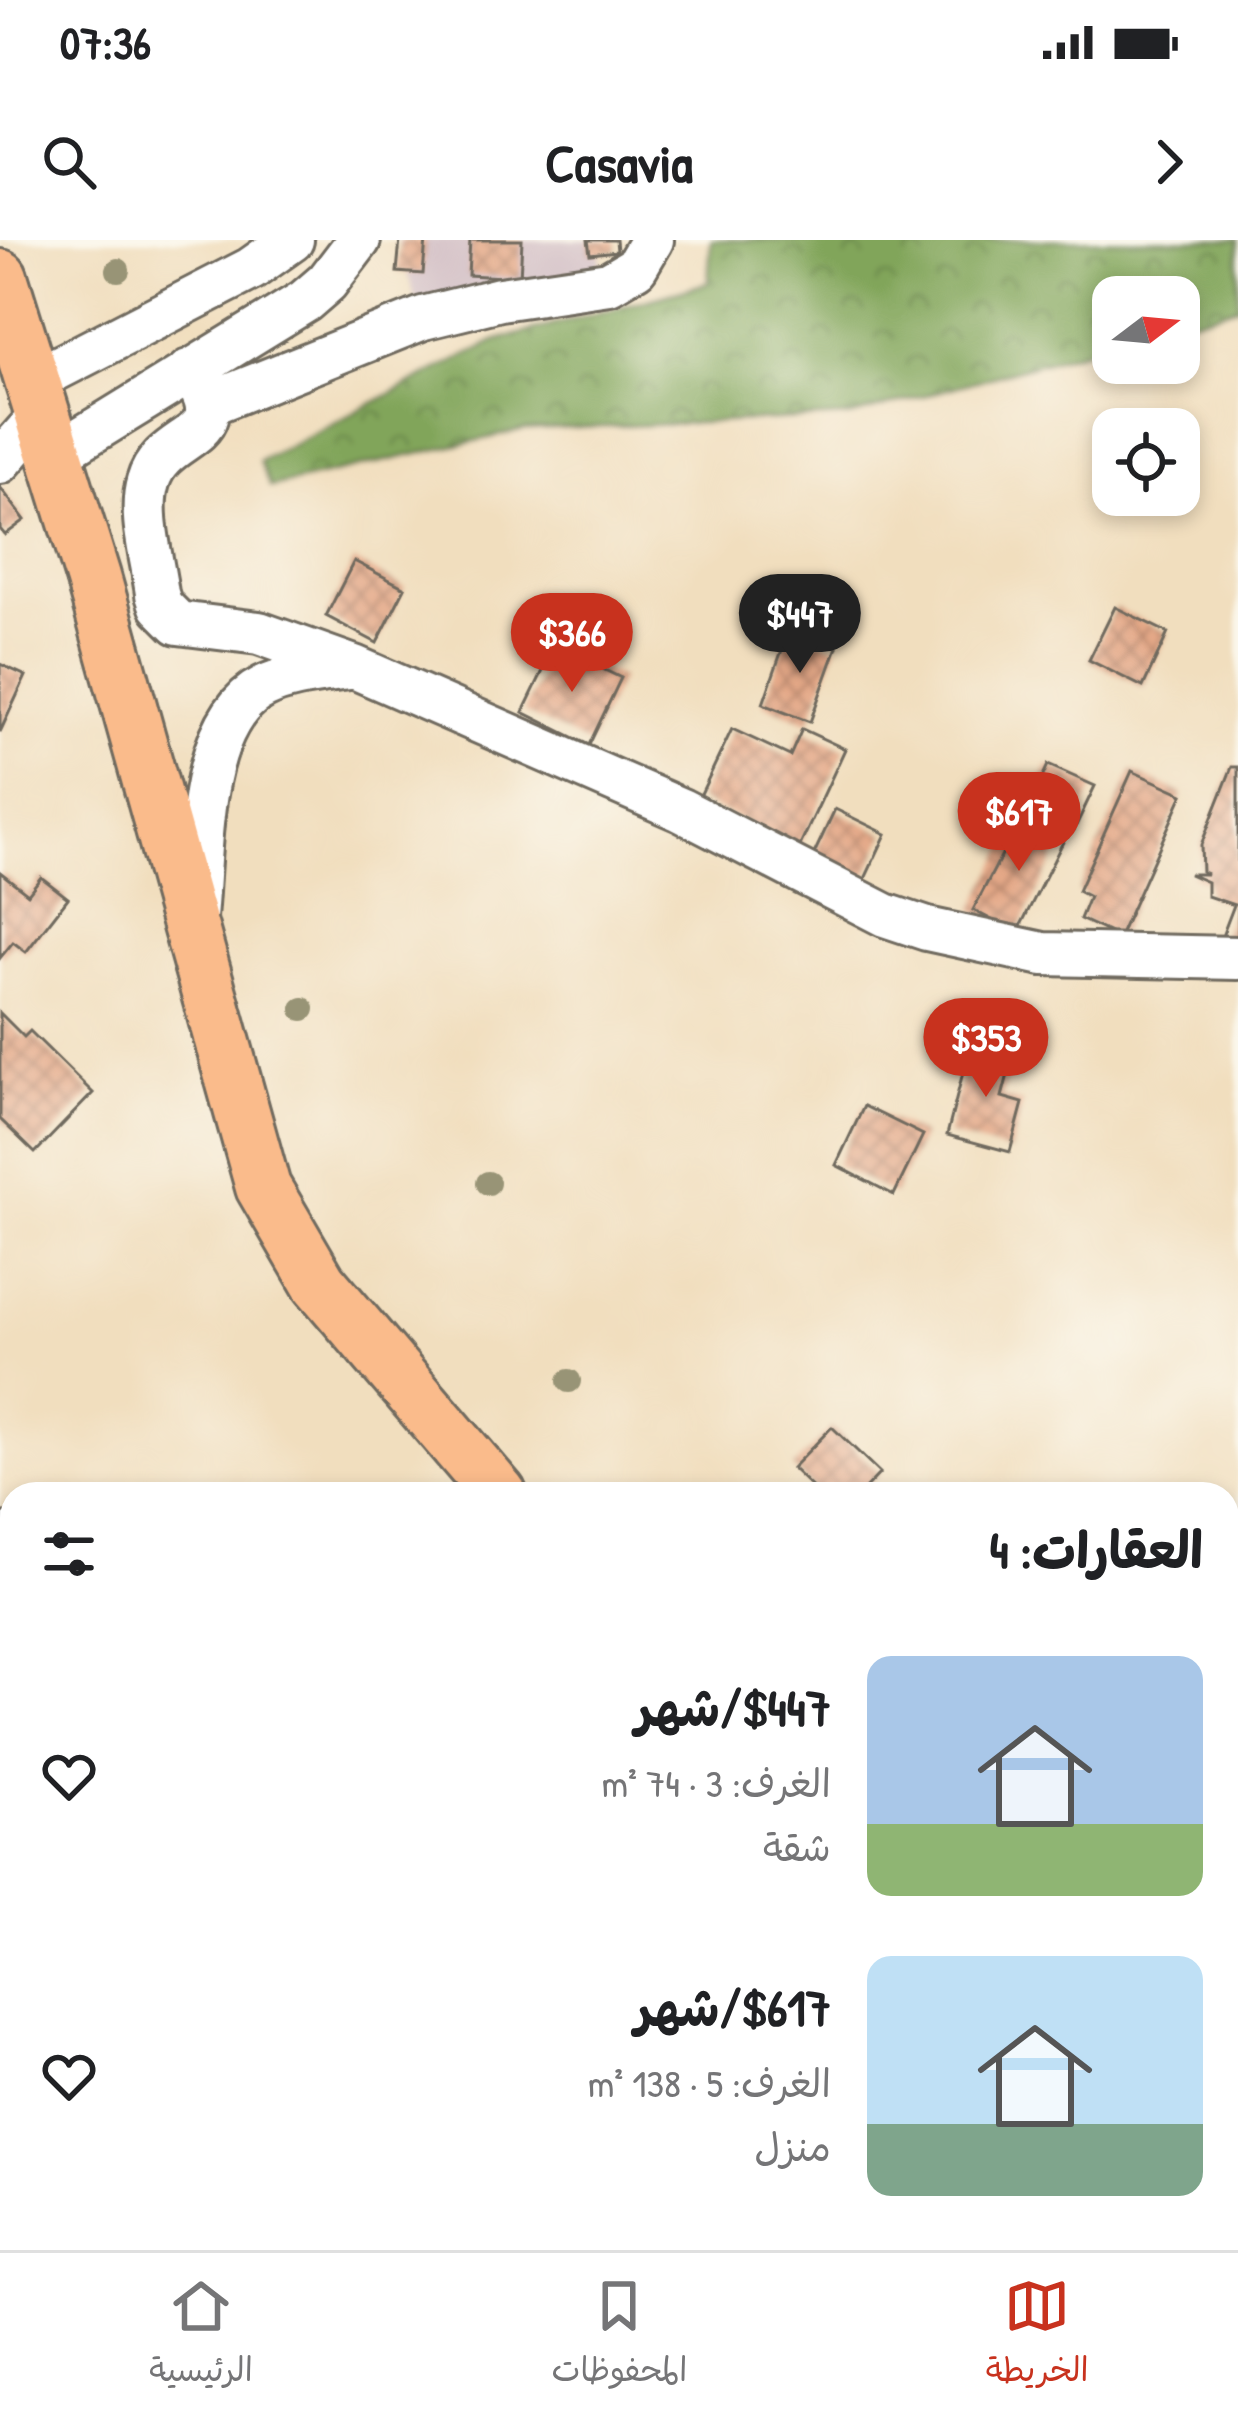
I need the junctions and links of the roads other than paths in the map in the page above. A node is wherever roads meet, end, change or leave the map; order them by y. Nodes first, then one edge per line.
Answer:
1 (292, 240) edge
2 (359, 240) edge
3 (652, 240) edge
4 (0, 277) edge
5 (121, 335) junction
6 (199, 387) junction
7 (145, 399) junction
8 (44, 416) junction
9 (0, 462) edge
10 (354, 667) junction
11 (192, 942) junction
12 (1238, 958) edge
13 (489, 1482) edge

1 - 5 street
2 - 6 street
3 - 6 street
4 - 8 main road
5 - 7 street
5 - 8 street
6 - 7 street
6 - 10 street
7 - 8 street
8 - 9 street
8 - 11 main road
10 - 11 street
10 - 12 street
11 - 13 main road

